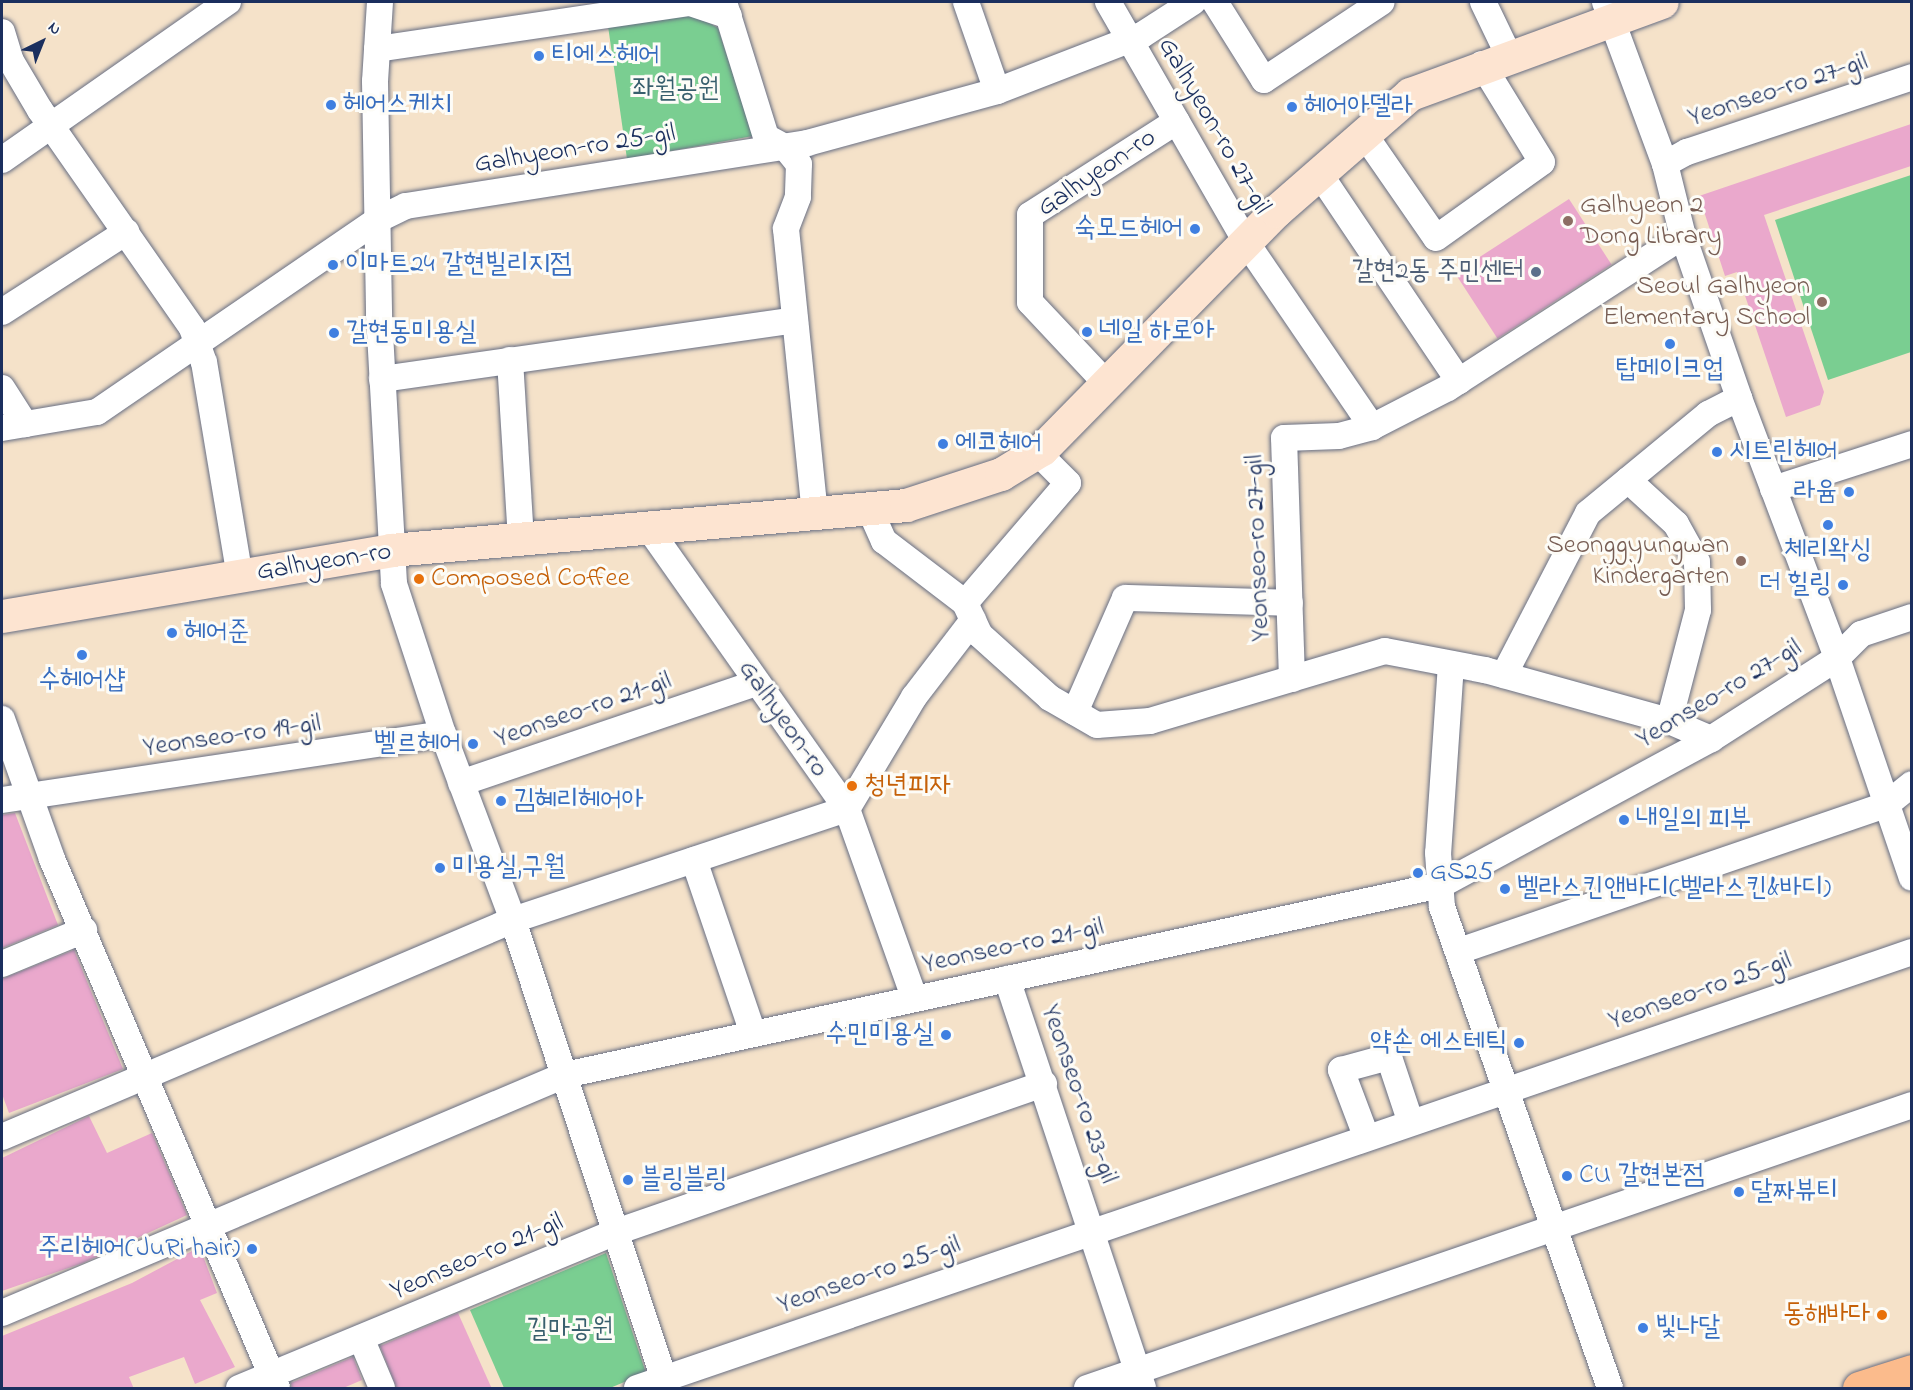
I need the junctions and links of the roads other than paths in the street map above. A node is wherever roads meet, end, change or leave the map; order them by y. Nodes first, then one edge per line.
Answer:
1 (228, 2) edge
2 (380, 2) edge
3 (966, 2) edge
4 (1108, 2) edge
5 (1193, 2) edge
6 (1215, 2) edge
7 (1382, 2) edge
8 (1483, 2) edge
9 (1662, 2) edge
10 (727, 9) edge
11 (1609, 11) edge
12 (2, 32) edge
13 (1130, 40) junction
14 (377, 49) junction
15 (1495, 59) junction
16 (1911, 77) edge
17 (997, 91) junction
18 (1177, 121) junction
19 (52, 126) junction
20 (1364, 134) junction
21 (785, 147) junction
22 (2, 160) edge
23 (1665, 164) junction
24 (1319, 173) junction
25 (377, 220) junction
26 (126, 232) junction
27 (1683, 236) junction
28 (1246, 242) junction
29 (2, 312) edge
30 (795, 320) junction
31 (198, 344) junction
32 (510, 360) junction
33 (382, 379) junction
34 (1459, 381) junction
35 (1106, 383) junction
36 (2, 388) edge
37 (1739, 398) junction
38 (13, 426) edge
39 (1372, 427) junction
40 (1911, 444) edge
41 (1037, 452) junction
42 (1628, 480) junction
43 (1773, 489) junction
44 (870, 510) junction
45 (815, 516) junction
46 (650, 530) junction
47 (521, 540) junction
48 (391, 550) junction
49 (240, 576) junction
50 (1290, 603) junction
51 (969, 612) junction
52 (2, 616) edge
53 (1911, 617) edge
54 (1837, 658) junction
55 (1450, 664) junction
56 (1504, 675) junction
57 (1292, 678) junction
58 (758, 683) junction
59 (1075, 712) junction
60 (2, 719) edge
61 (1669, 721) junction
62 (443, 734) junction
63 (1711, 739) junction
64 (461, 783) junction
65 (1911, 783) edge
66 (30, 796) junction
67 (2, 800) edge
68 (1886, 805) junction
69 (847, 810) junction
70 (694, 860) junction
71 (1911, 878) edge
72 (1441, 885) junction
73 (513, 920) junction
74 (84, 930) junction
75 (1459, 951) junction
76 (1911, 952) edge
77 (2, 964) edge
78 (1007, 978) junction
79 (914, 997) junction
80 (753, 1033) junction
81 (565, 1075) junction
82 (147, 1076) junction
83 (1044, 1084) junction
84 (1508, 1087) junction
85 (1911, 1108) edge
86 (1410, 1120) junction
87 (1366, 1136) junction
88 (2, 1137) edge
89 (1304, 1157) joint
90 (211, 1223) junction
91 (1556, 1227) junction
92 (1094, 1229) junction
93 (616, 1232) junction
94 (2, 1313) edge
95 (361, 1338) junction
96 (1911, 1371) edge
97 (1140, 1380) edge
98 (275, 1382) edge
99 (666, 1383) edge
100 (239, 1389) edge
101 (382, 1389) edge
102 (637, 1389) edge
103 (1087, 1389) edge
104 (1610, 1389) edge
105 (1859, 1389) edge

1 - 19 street
2 - 14 street
3 - 17 street
4 - 13 street, Galhyeon-ro 27-gil
5 - 13 street
6 - 7 street
8 - 15 street
9 - 11 main road, Galhyeon-ro
10 - 14 street
10 - 21 street
11 - 15 main road, Galhyeon-ro
11 - 23 street, Yeonseo-ro 27-gil
12 - 19 street
13 - 17 street, Galhyeon-ro 27-gil
13 - 18 street, Galhyeon-ro 27-gil
14 - 25 street
15 - 20 main road, Galhyeon-ro
15 - 20 street
16 - 23 street, Yeonseo-ro 27-gil
17 - 21 street, Galhyeon-ro 25-gil
18 - 28 street, Galhyeon-ro 27-gil
18 - 35 street, Galhyeon-ro
19 - 22 street
19 - 26 street
20 - 24 main road, Galhyeon-ro
21 - 25 street, Galhyeon-ro 25-gil
21 - 30 street
23 - 27 street, Yeonseo-ro 27-gil
24 - 28 main road, Galhyeon-ro
24 - 34 street
25 - 31 street, Galhyeon-ro 25-gil
25 - 33 street
26 - 29 street
26 - 31 street
27 - 34 street, Yeonseo-ro 27-gil
27 - 37 street, Yeonseo-ro 27-gil
28 - 35 main road, Galhyeon-ro
28 - 39 street
30 - 32 street
30 - 45 street
31 - 38 street, Galhyeon-ro 25-gil
31 - 49 street
32 - 33 street
32 - 47 street
33 - 48 street
34 - 39 street, Yeonseo-ro 27-gil
35 - 41 main road, Galhyeon-ro
36 - 38 street
37 - 42 street
37 - 43 street, Yeonseo-ro 27-gil
39 - 50 street, Yeonseo-ro 27-gil
40 - 43 street
41 - 44 main road, Galhyeon-ro
41 - 51 street, Galhyeon-ro
42 - 56 street
42 - 61 street, Yeonseo-ro 27-gil
43 - 54 street, Yeonseo-ro 27-gil
44 - 45 main road, Galhyeon-ro
44 - 51 street
45 - 46 main road, Galhyeon-ro
46 - 47 main road, Galhyeon-ro
46 - 58 street, Galhyeon-ro
47 - 48 main road, Galhyeon-ro
48 - 49 main road, Galhyeon-ro
48 - 62 street
49 - 52 main road, Galhyeon-ro
50 - 57 street, Yeonseo-ro 27-gil
50 - 59 street
51 - 59 street
51 - 69 street, Galhyeon-ro
53 - 54 street, Yeonseo-ro 27-gil
54 - 63 street, Yeonseo-ro 27-gil
54 - 68 street, Yeonseo-ro 27-gil
55 - 56 street
55 - 57 street
55 - 72 street
56 - 61 street
57 - 59 street
58 - 64 street, Yeonseo-ro 21-gil
58 - 69 street, Galhyeon-ro
60 - 66 street
61 - 63 street
62 - 64 street
62 - 66 street, Yeonseo-ro 19-gil
63 - 72 street, Yeonseo-ro 27-gil
64 - 73 street
65 - 68 street
66 - 67 street, Yeonseo-ro 19-gil
66 - 74 street
68 - 71 street, Yeonseo-ro 27-gil
68 - 75 street
69 - 70 street
69 - 79 street, Yeonseo-ro 21-gil
70 - 73 street
70 - 80 street
72 - 75 street
72 - 78 street, Yeonseo-ro 21-gil
73 - 81 street
73 - 82 street
74 - 77 street
74 - 82 street
75 - 84 street
76 - 84 street, Yeonseo-ro 25-gil
78 - 79 street, Yeonseo-ro 21-gil
78 - 83 street, Yeonseo-ro 23-gil
79 - 80 street
80 - 81 street
81 - 90 street
81 - 93 street
82 - 88 street
82 - 90 street
83 - 92 street, Yeonseo-ro 23-gil
83 - 93 street, Yeonseo-ro 21-gil
84 - 86 street, Yeonseo-ro 25-gil
84 - 91 street
85 - 91 street
86 - 87 street, Yeonseo-ro 25-gil
86 - 87 street
87 - 89 street, Yeonseo-ro 25-gil
89 - 92 street, Yeonseo-ro 23-gil
90 - 94 street
90 - 98 street
91 - 97 street
91 - 104 street
92 - 97 street, Yeonseo-ro 23-gil
92 - 99 street, Yeonseo-ro 25-gil
93 - 95 street, Yeonseo-ro 21-gil
93 - 99 street
95 - 98 street
95 - 101 street
96 - 105 main road
97 - 103 street
98 - 100 street
99 - 102 street

